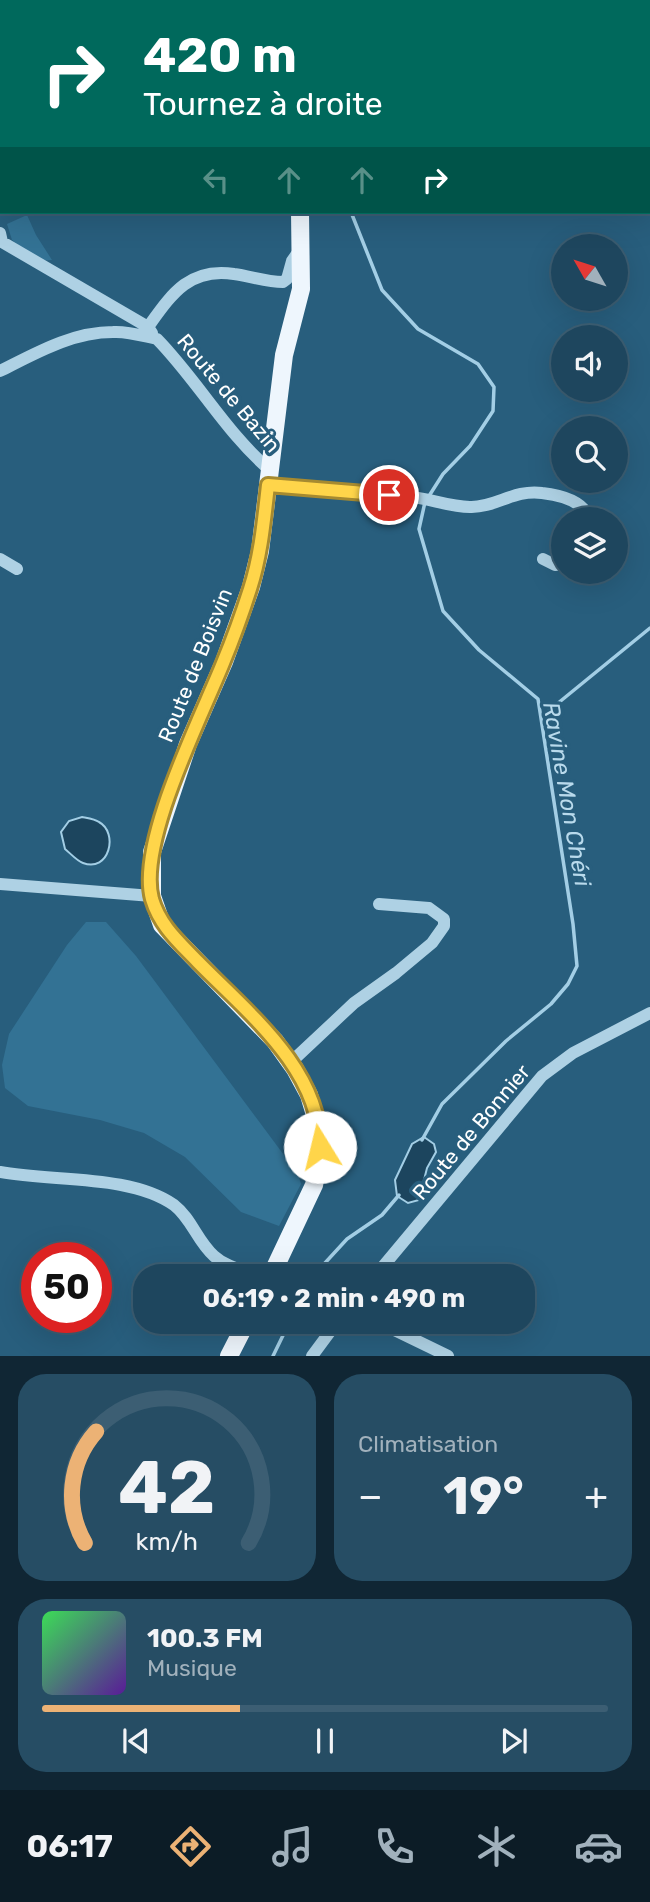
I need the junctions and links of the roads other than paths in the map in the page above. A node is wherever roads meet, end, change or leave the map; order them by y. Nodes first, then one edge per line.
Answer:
1 (300, 214) edge
2 (1, 239) edge
3 (302, 247) junction
4 (148, 327) junction
5 (157, 339) junction
6 (0, 371) edge
7 (270, 478) junction
8 (582, 507) edge
9 (0, 559) edge
10 (543, 559) dead end
11 (551, 563) edge
12 (17, 569) dead end
13 (0, 884) edge
14 (152, 896) junction
15 (379, 904) dead end
16 (650, 1013) edge
17 (290, 1063) junction
18 (0, 1172) edge
19 (225, 1264) edge
20 (277, 1264) edge
21 (389, 1264) edge
22 (240, 1334) edge
23 (328, 1334) edge
24 (403, 1334) edge
25 (229, 1356) edge
26 (312, 1356) edge
27 (448, 1356) edge

1 - 3 main road, Route de Boisvin
2 - 4 street
3 - 4 street
3 - 7 main road, Route de Boisvin
4 - 5 street
5 - 6 street, Route de Bazin
5 - 7 street, Route de Bazin
7 - 8 street
7 - 14 main road, Route de Boisvin
9 - 12 street
10 - 11 street
13 - 14 street
14 - 17 main road, Route de Boisvin
15 - 17 street
16 - 21 street, Route de Bonnier
17 - 20 main road, Route de Boisvin
18 - 19 street
22 - 25 main road
23 - 26 street
24 - 27 street

